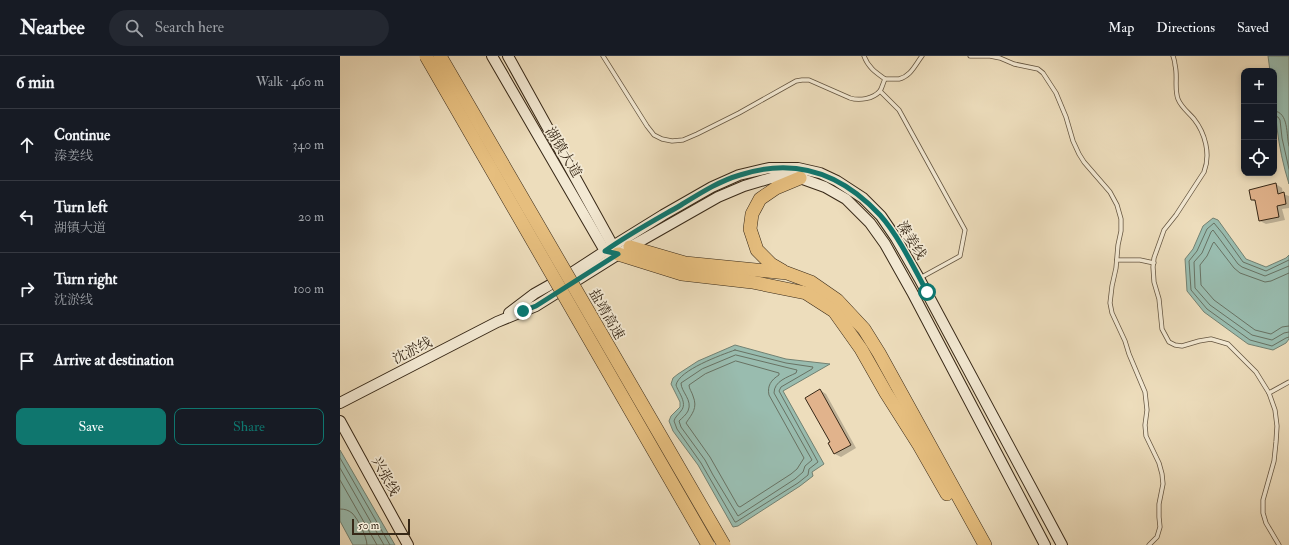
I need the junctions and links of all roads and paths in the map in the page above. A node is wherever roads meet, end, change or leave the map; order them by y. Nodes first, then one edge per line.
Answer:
1 (426, 56) edge
2 (440, 56) edge
3 (492, 56) edge
4 (508, 56) edge
5 (603, 56) edge
6 (864, 56) edge
7 (970, 56) edge
8 (1173, 56) edge
9 (921, 57) edge
10 (885, 79) junction
11 (880, 91) junction
12 (800, 178) junction
13 (630, 247) junction
14 (612, 250) junction
15 (1117, 260) junction
16 (1154, 263) junction
17 (787, 273) junction
18 (920, 278) junction
19 (1289, 382) edge
20 (1269, 393) junction
21 (340, 403) edge
22 (340, 421) edge
23 (408, 545) edge
24 (708, 545) edge
25 (724, 545) edge
26 (977, 545) edge
27 (985, 545) edge
28 (1045, 545) edge
29 (1062, 545) edge
30 (1149, 545) edge
31 (1280, 545) edge

1 - 24 highway, 盐靖高速, bridge
2 - 25 highway, 盐靖高速, bridge
3 - 14 main road, 湖镇大道
4 - 14 main road, 湖镇大道
5 - 11 lane
6 - 10 lane
7 - 15 lane
8 - 16 lane
9 - 10 lane
10 - 11 lane
11 - 18 lane
12 - 13 main road, 溱姜线
12 - 17 highway
12 - 28 main road, 溱姜线
13 - 14 main road, 溱姜线
13 - 17 highway
14 - 18 main road, 溱姜线
14 - 21 main road, 沈淤线
14 - 26 highway
15 - 16 lane
15 - 30 lane
16 - 20 lane
17 - 27 highway
18 - 29 main road, 溱姜线
19 - 20 lane
20 - 31 lane
22 - 23 main road, 兴张线

